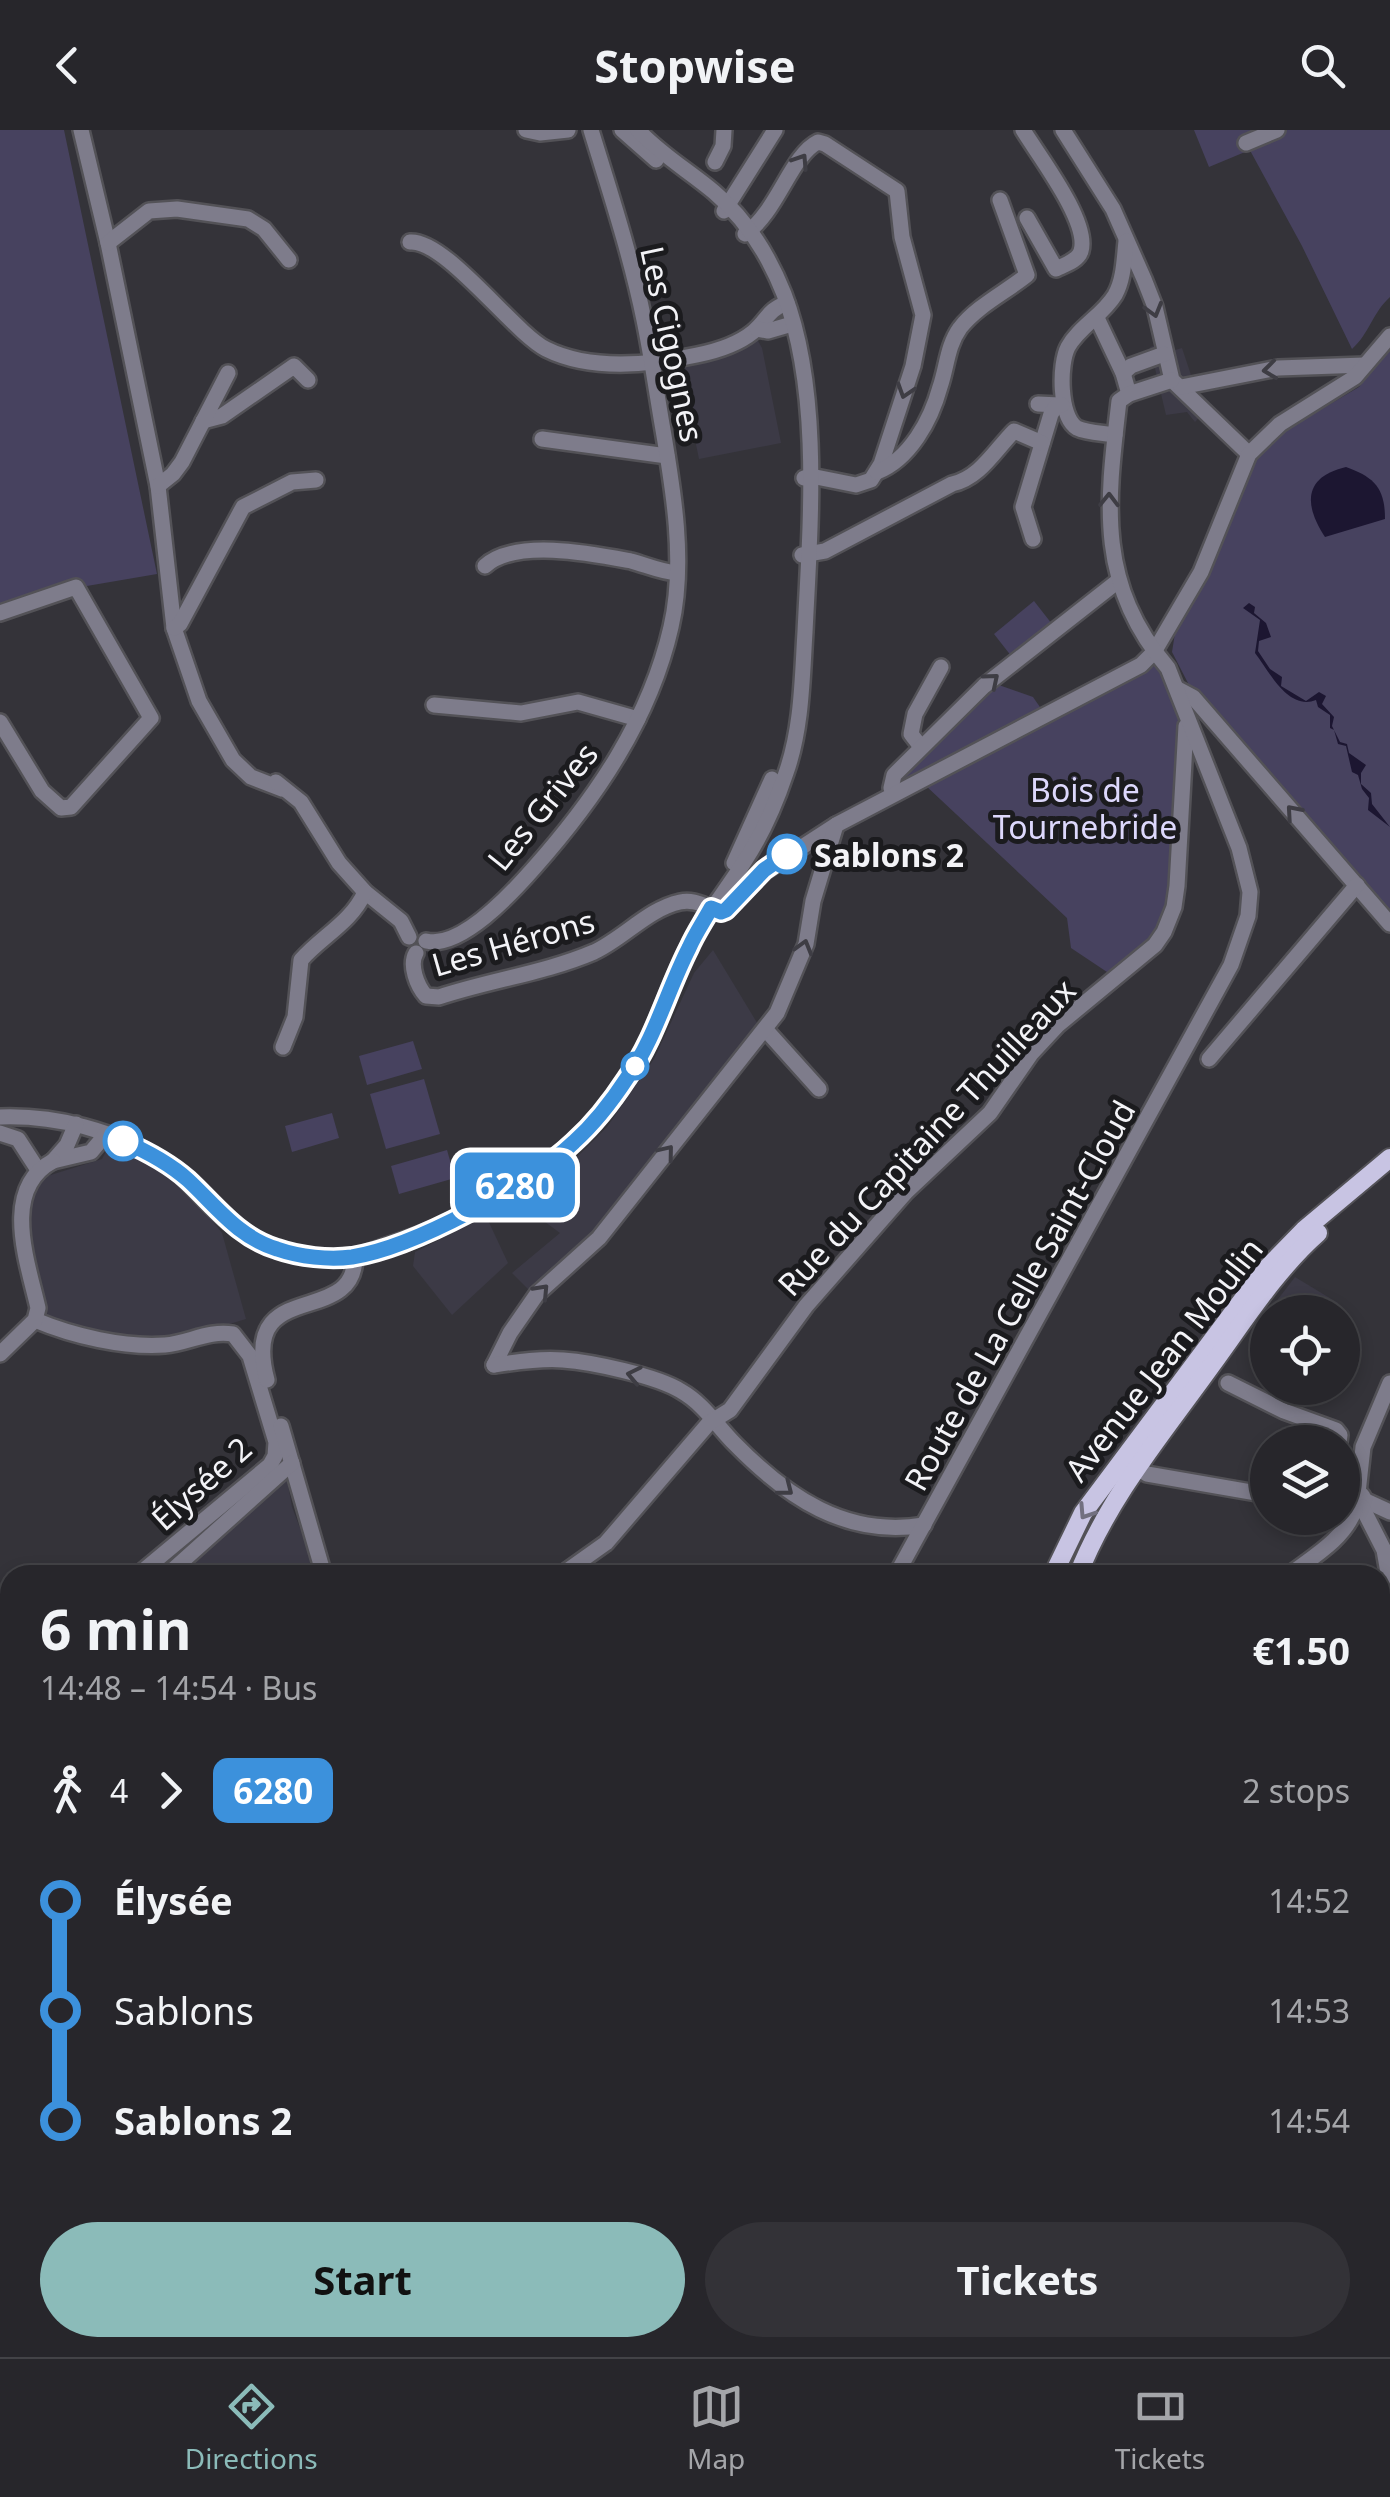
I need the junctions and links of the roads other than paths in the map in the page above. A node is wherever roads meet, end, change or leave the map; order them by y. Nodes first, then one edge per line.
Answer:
1 (81, 130) edge
2 (526, 130) edge
3 (568, 130) edge
4 (591, 130) edge
5 (622, 130) edge
6 (638, 130) edge
7 (724, 130) edge
8 (775, 130) edge
9 (1023, 130) edge
10 (1063, 130) edge
11 (1277, 130) edge
12 (1246, 143) dead end
13 (715, 162) dead end
14 (1000, 200) dead end
15 (725, 210) junction
16 (1027, 218) dead end
17 (746, 234) junction
18 (410, 242) dead end
19 (1126, 242) junction
20 (108, 243) junction
21 (289, 260) dead end
22 (783, 304) junction
23 (1097, 318) junction
24 (789, 325) junction
25 (757, 329) junction
26 (1390, 336) edge
27 (1164, 354) junction
28 (651, 361) junction
29 (1365, 365) junction
30 (228, 373) dead end
31 (1123, 373) junction
32 (308, 380) dead end
33 (1177, 384) junction
34 (1129, 394) junction
35 (1038, 404) dead end
36 (1060, 405) junction
37 (203, 420) junction
38 (1116, 427) junction
39 (542, 438) dead end
40 (1042, 443) junction
41 (1249, 454) junction
42 (667, 456) junction
43 (877, 472) junction
44 (807, 477) junction
45 (316, 480) dead end
46 (158, 486) junction
47 (1033, 539) dead end
48 (805, 555) junction
49 (486, 566) dead end
50 (677, 573) junction
51 (1118, 581) junction
52 (675, 606) joint
53 (0, 613) edge
54 (174, 628) junction
55 (1154, 652) junction
56 (942, 667) dead end
57 (1178, 689) junction
58 (434, 705) dead end
59 (1187, 717) junction
60 (638, 719) junction
61 (0, 722) edge
62 (921, 747) junction
63 (894, 794) junction
64 (836, 824) junction
65 (1357, 885) junction
66 (365, 892) junction
67 (711, 908) junction
68 (1390, 924) edge
69 (417, 944) junction
70 (766, 1030) junction
71 (283, 1047) dead end
72 (1209, 1059) dead end
73 (819, 1089) dead end
74 (0, 1116) edge
75 (76, 1124) junction
76 (0, 1133) edge
77 (106, 1134) junction
78 (1390, 1158) edge
79 (53, 1161) junction
80 (38, 1170) junction
81 (1390, 1173) edge
82 (355, 1256) junction
83 (35, 1320) junction
84 (0, 1354) edge
85 (1228, 1383) dead end
86 (1390, 1383) edge
87 (1385, 1399) edge
88 (717, 1420) junction
89 (1322, 1425) edge
90 (292, 1463) junction
91 (1137, 1468) junction
92 (1360, 1468) edge
93 (1250, 1493) edge
94 (1360, 1503) edge
95 (1360, 1510) edge
96 (1390, 1512) edge
97 (924, 1526) junction
98 (1340, 1535) edge
99 (150, 1565) edge
100 (179, 1565) edge
101 (321, 1565) edge
102 (575, 1565) edge
103 (902, 1565) edge
104 (1057, 1565) edge
105 (1083, 1565) edge
106 (1302, 1565) edge
107 (1387, 1565) edge

1 - 20 street
2 - 3 street
4 - 28 street, Les Cigognes
5 - 15 street
6 - 15 street
7 - 13 street
8 - 15 street
9 - 16 street
10 - 19 street
11 - 12 street
14 - 43 street
15 - 17 street
17 - 22 street
17 -> 43 street
18 - 28 street
19 - 23 street
19 -> 27 street
20 - 21 street
20 - 46 street
22 - 24 street
22 - 25 street
23 - 31 street
23 - 36 street
24 - 25 street
24 - 44 street
25 - 28 street
26 - 29 street
27 - 31 street
27 - 33 street
28 - 42 street, Les Cigognes
29 -> 33 street
29 - 41 street
30 - 37 street
31 - 34 street
32 - 37 street
33 - 34 street
33 - 41 street
34 - 38 street
35 - 36 street
36 - 38 street
36 - 40 street
37 - 46 street
51 -> 38 street
39 - 42 street
40 - 47 street
40 - 48 street
41 - 55 street
42 - 50 street, Les Cigognes
43 - 44 street
44 - 48 street
45 - 54 street
46 - 54 street
48 - 67 street
49 - 50 street
50 - 52 street, Les Cigognes
51 - 55 street
62 -> 51 street
52 - 60 street, Les Grives
53 - 61 street
54 - 66 street
55 - 57 street
55 - 63 street
56 - 62 street
57 - 59 street, Route de La Celle Saint-Cloud
65 -> 57 street
58 - 60 street
59 - 88 street, Rue du Capitaine Thuilleaux
59 - 97 street, Route de La Celle Saint-Cloud
60 - 69 street, Les Grives
62 - 63 street
63 - 64 street
64 - 67 street
70 -> 64 street
65 - 68 street
65 - 72 street
66 - 69 street
66 - 71 street
67 - 69 street, Les Hérons
67 - 82 street
70 - 73 street
88 -> 70 street
74 - 75 street
75 - 77 street
75 - 79 street
76 - 80 street
77 - 79 street
77 - 82 street
78 -> 104 main road, Avenue Jean Moulin
79 - 80 street
80 - 83 street
81 - 91 main road, Avenue Jean Moulin
82 - 90 street
83 - 84 street
83 - 99 street, Élysée 2
85 - 89 street
86 - 87 street
87 - 92 street
88 -> 97 street
88 - 102 street, Rue du Capitaine Thuilleaux
90 - 100 street
90 - 101 street
91 - 93 street
91 - 105 main road, Avenue Jean Moulin
94 - 96 street
95 - 107 street
97 - 103 street, Route de La Celle Saint-Cloud
98 - 106 street

